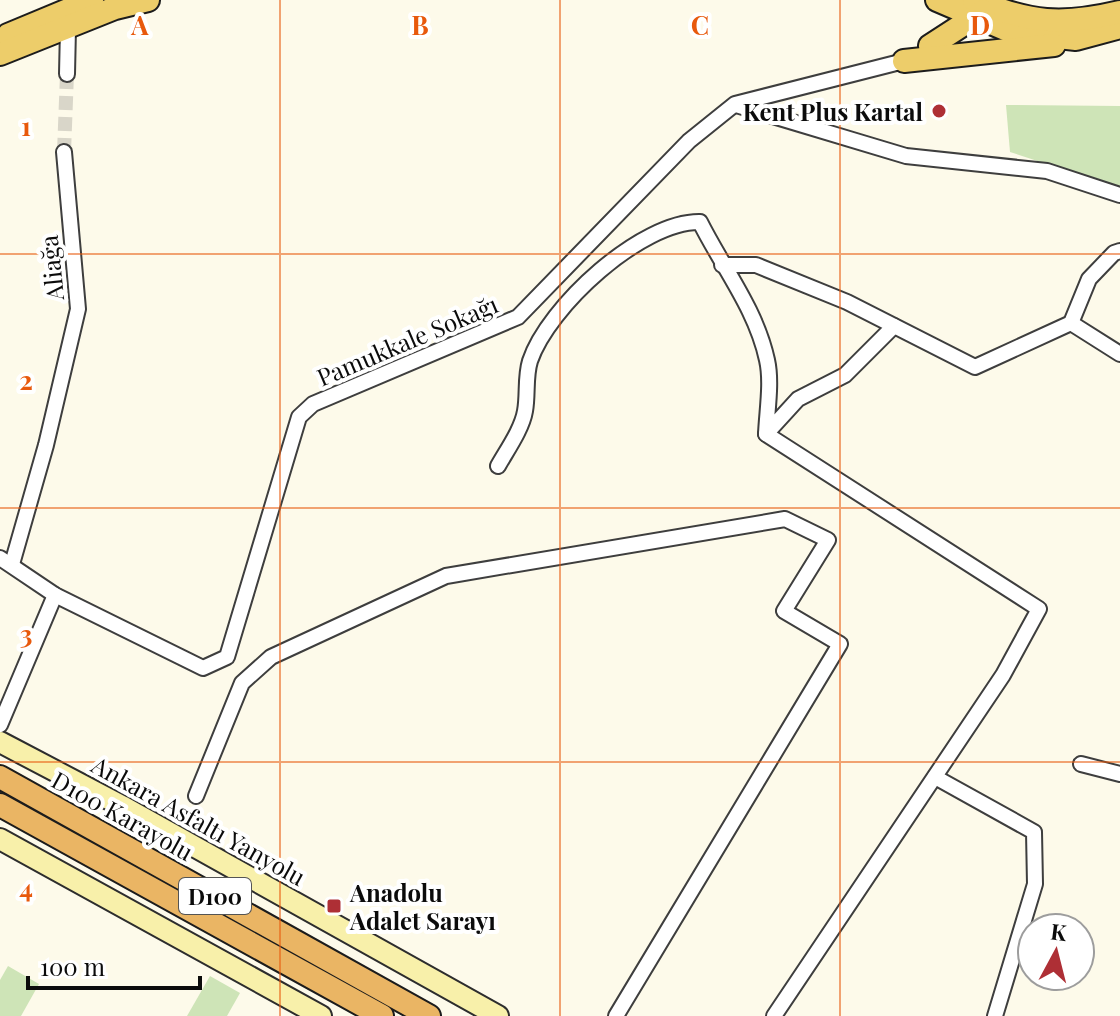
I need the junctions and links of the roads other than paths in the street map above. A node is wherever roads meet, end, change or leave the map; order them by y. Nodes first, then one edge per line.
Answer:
1 (92, 0) edge
2 (148, 0) edge
3 (929, 0) edge
4 (937, 0) edge
5 (978, 10) edge
6 (1120, 12) edge
7 (1120, 27) edge
8 (68, 28) junction
9 (1077, 31) junction
10 (0, 39) edge
11 (934, 51) junction
12 (0, 54) edge
13 (904, 61) joint
14 (67, 74) tunnel mouth
15 (735, 104) junction
16 (64, 152) tunnel mouth
17 (1120, 195) edge
18 (1120, 251) edge
19 (722, 265) junction
20 (1071, 323) junction
21 (894, 326) junction
22 (1120, 354) edge
23 (766, 434) junction
24 (498, 466) dead end
25 (6, 561) edge
26 (55, 595) junction
27 (0, 725) edge
28 (0, 742) edge
29 (1081, 764) dead end
30 (1120, 774) edge
31 (0, 777) edge
32 (935, 777) junction
33 (196, 796) dead end
34 (0, 805) edge
35 (0, 839) edge
36 (321, 1016) edge
37 (382, 1016) edge
38 (429, 1016) edge
39 (498, 1016) edge
40 (616, 1016) edge
41 (774, 1016) edge
42 (995, 1016) edge

1 - 10 main road
2 - 8 main road
3 - 11 main road
4 - 5 main road
5 - 9 main road
5 - 11 main road
6 - 9 main road
7 - 9 main road
8 - 12 main road
8 - 14 street
9 - 11 main road
11 - 13 main road
13 - 15 street, Pamukkale Sokağı
15 - 17 street
15 - 26 street, Pamukkale Sokağı
16 - 25 street, Aliağa
18 - 20 street
19 - 21 street
19 - 23 street
19 - 24 street
20 - 21 street
20 - 22 street
21 - 23 street
23 - 32 street
25 - 26 street, Pamukkale Sokağı
26 - 27 street
28 - 39 main road, Ankara Asfaltı Yanyolu
29 - 30 street
31 - 38 highway, D100 Karayolu / D100
32 - 41 street
32 - 42 street
33 - 40 street
34 - 37 highway, D100 Karayolu / D100
35 - 36 main road

